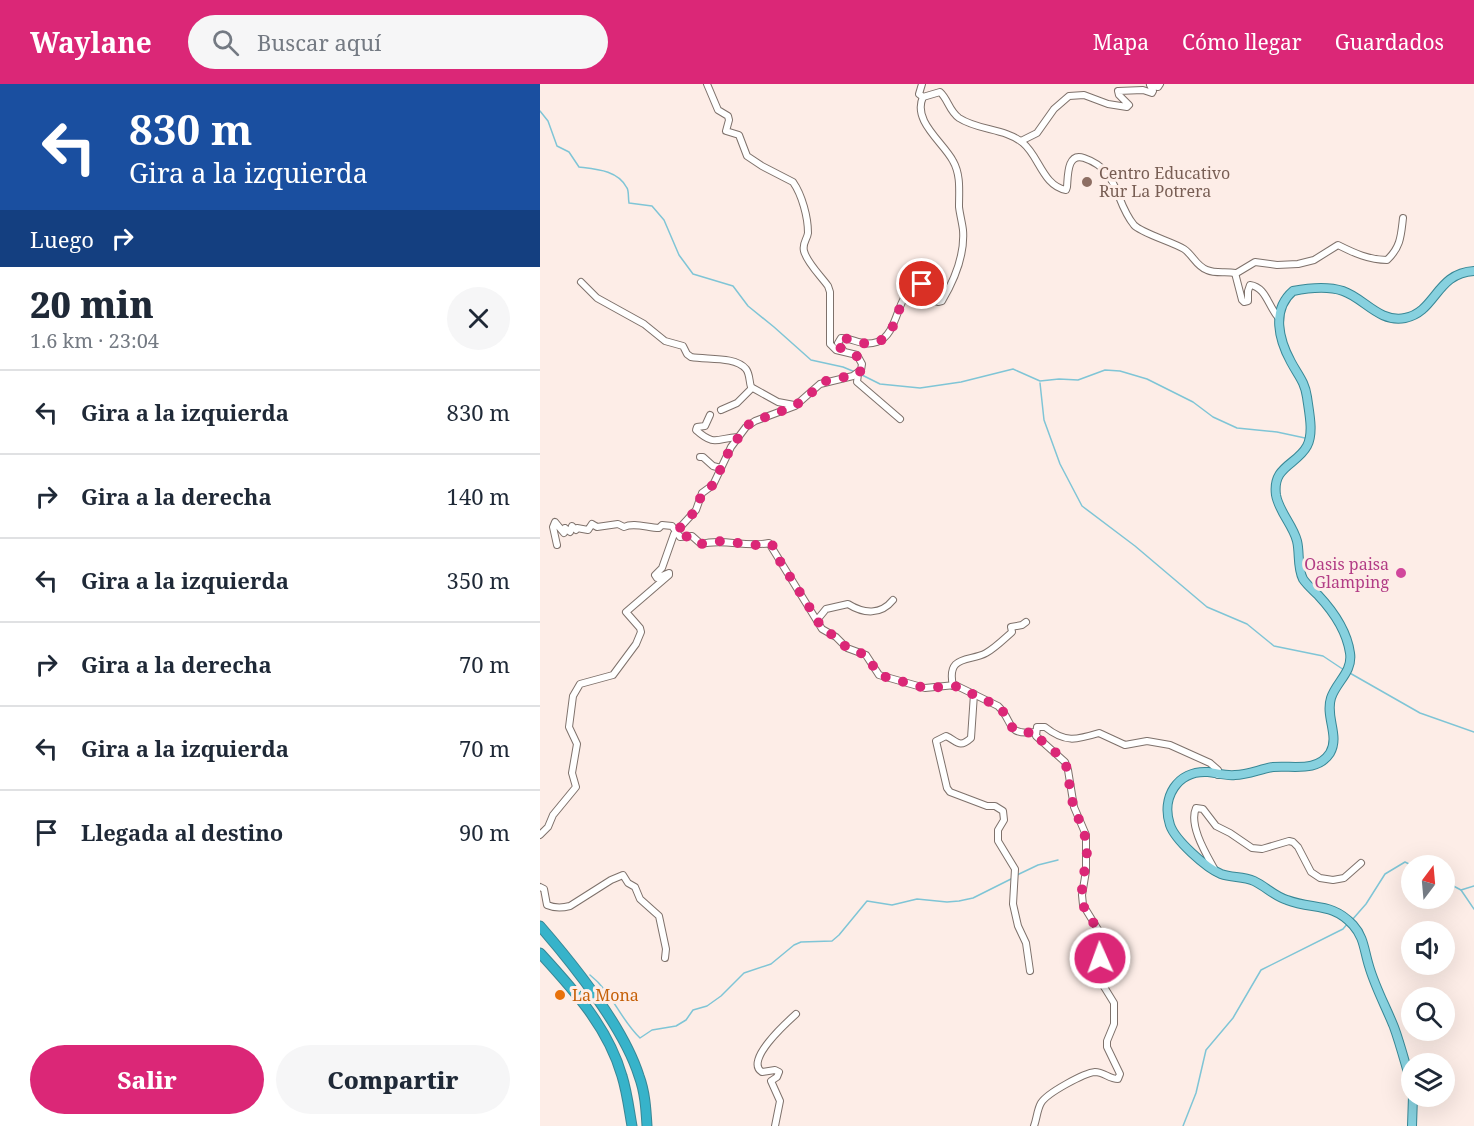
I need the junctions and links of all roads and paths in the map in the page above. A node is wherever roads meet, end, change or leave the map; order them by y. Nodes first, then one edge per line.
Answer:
1 (707, 84) edge
2 (922, 84) edge
3 (1160, 84) edge
4 (923, 97) junction
5 (1021, 141) junction
6 (1403, 218) dead end
7 (1474, 271) edge
8 (1235, 274) junction
9 (581, 282) dead end
10 (1278, 317) junction
11 (843, 350) junction
12 (860, 372) junction
13 (752, 388) junction
14 (795, 406) junction
15 (721, 410) dead end
16 (710, 416) dead end
17 (900, 419) dead end
18 (738, 437) junction
19 (700, 457) dead end
20 (722, 468) junction
21 (676, 531) junction
22 (557, 545) dead end
23 (893, 600) dead end
24 (817, 620) junction
25 (1026, 622) dead end
26 (953, 686) junction
27 (974, 694) junction
28 (1035, 732) junction
29 (1218, 775) junction
30 (540, 835) edge
31 (1361, 863) dead end
32 (1217, 872) junction
33 (540, 887) edge
34 (540, 926) edge
35 (540, 953) edge
36 (665, 958) dead end
37 (1030, 971) dead end
38 (796, 1014) dead end
39 (1402, 1053) edge
40 (1413, 1107) edge
41 (632, 1126) edge
42 (647, 1126) edge
43 (776, 1126) edge
44 (1034, 1126) edge
45 (1412, 1126) edge

1 - 11 street
2 - 4 street
3 - 5 street
4 - 5 street
4 - 11 street
5 - 8 street
6 - 8 street
7 - 10 main road
8 - 10 street
9 - 13 street
10 - 29 main road
11 - 12 street
12 - 14 street
12 - 17 street
13 - 14 street
13 - 15 street
14 - 18 street
16 - 18 street
18 - 20 street
19 - 20 street
20 - 21 street
21 - 22 street
21 - 24 street
21 - 30 street
23 - 24 street
24 - 26 street
25 - 26 street
26 - 27 street
27 - 28 street
27 - 37 street
28 - 29 street
28 - 44 street
29 - 32 main road
31 - 32 street
32 - 39 main road
33 - 36 street
34 - 42 highway
35 - 41 highway
38 - 43 street
40 - 45 main road

